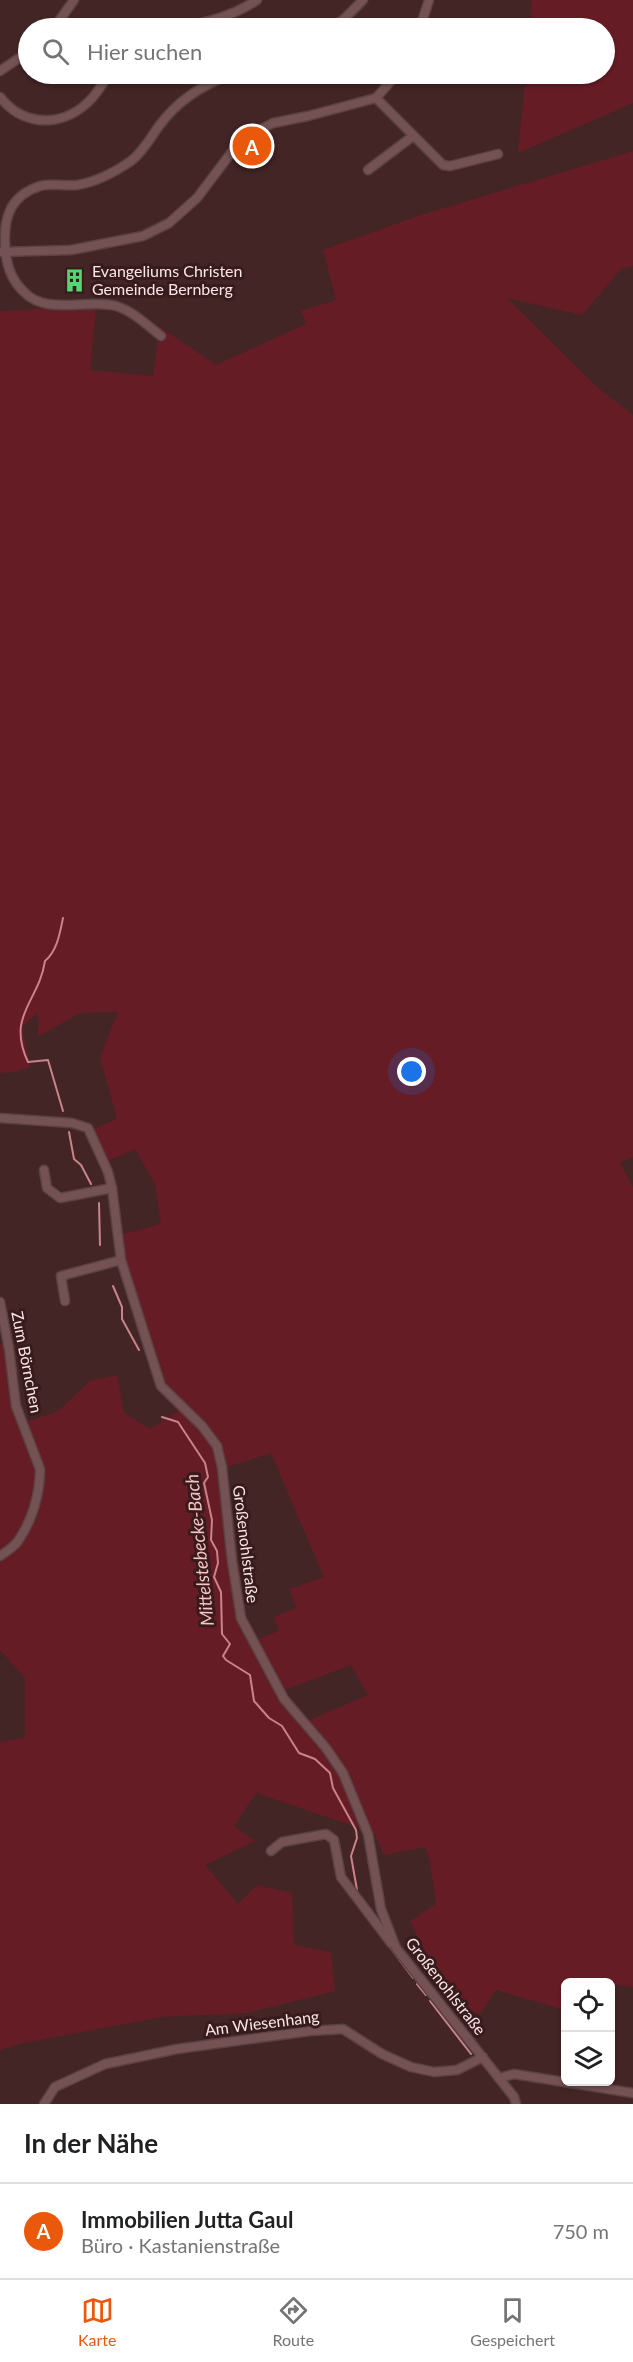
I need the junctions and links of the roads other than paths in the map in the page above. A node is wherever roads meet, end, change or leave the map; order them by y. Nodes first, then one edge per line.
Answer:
1 (74, 0) edge
2 (257, 0) edge
3 (363, 0) edge
4 (429, 0) edge
5 (61, 18) edge
6 (223, 18) edge
7 (345, 18) edge
8 (423, 18) edge
9 (18, 59) edge
10 (0, 71) edge
11 (103, 84) edge
12 (207, 84) edge
13 (388, 84) edge
14 (0, 97) edge
15 (376, 98) junction
16 (413, 136) junction
17 (498, 154) dead end
18 (368, 170) dead end
19 (2, 252) edge
20 (161, 336) dead end
21 (0, 1119) edge
22 (44, 1170) dead end
23 (112, 1188) junction
24 (121, 1260) junction
25 (65, 1301) dead end
26 (0, 1302) edge
27 (0, 1556) edge
28 (271, 1851) dead end
29 (396, 1948) junction
30 (483, 2057) junction
31 (499, 2078) junction
32 (633, 2093) edge
33 (44, 2104) edge
34 (516, 2104) edge

1 - 5 street
2 - 6 street
3 - 7 street
4 - 8 street
9 - 10 street
11 - 14 street
12 - 19 street
13 - 15 street
15 - 16 street
15 - 19 street
16 - 17 street
16 - 18 street
19 - 20 street
21 - 23 street
22 - 23 street
23 - 24 street
24 - 25 street
24 - 29 street, Großenohlstraße
26 - 27 street, Zum Börnchen
28 - 29 street
29 - 30 street, Großenohlstraße
30 - 31 street, Großenohlstraße
30 - 33 street, Am Wiesenhang
31 - 32 street
31 - 34 street, Großenohlstraße

